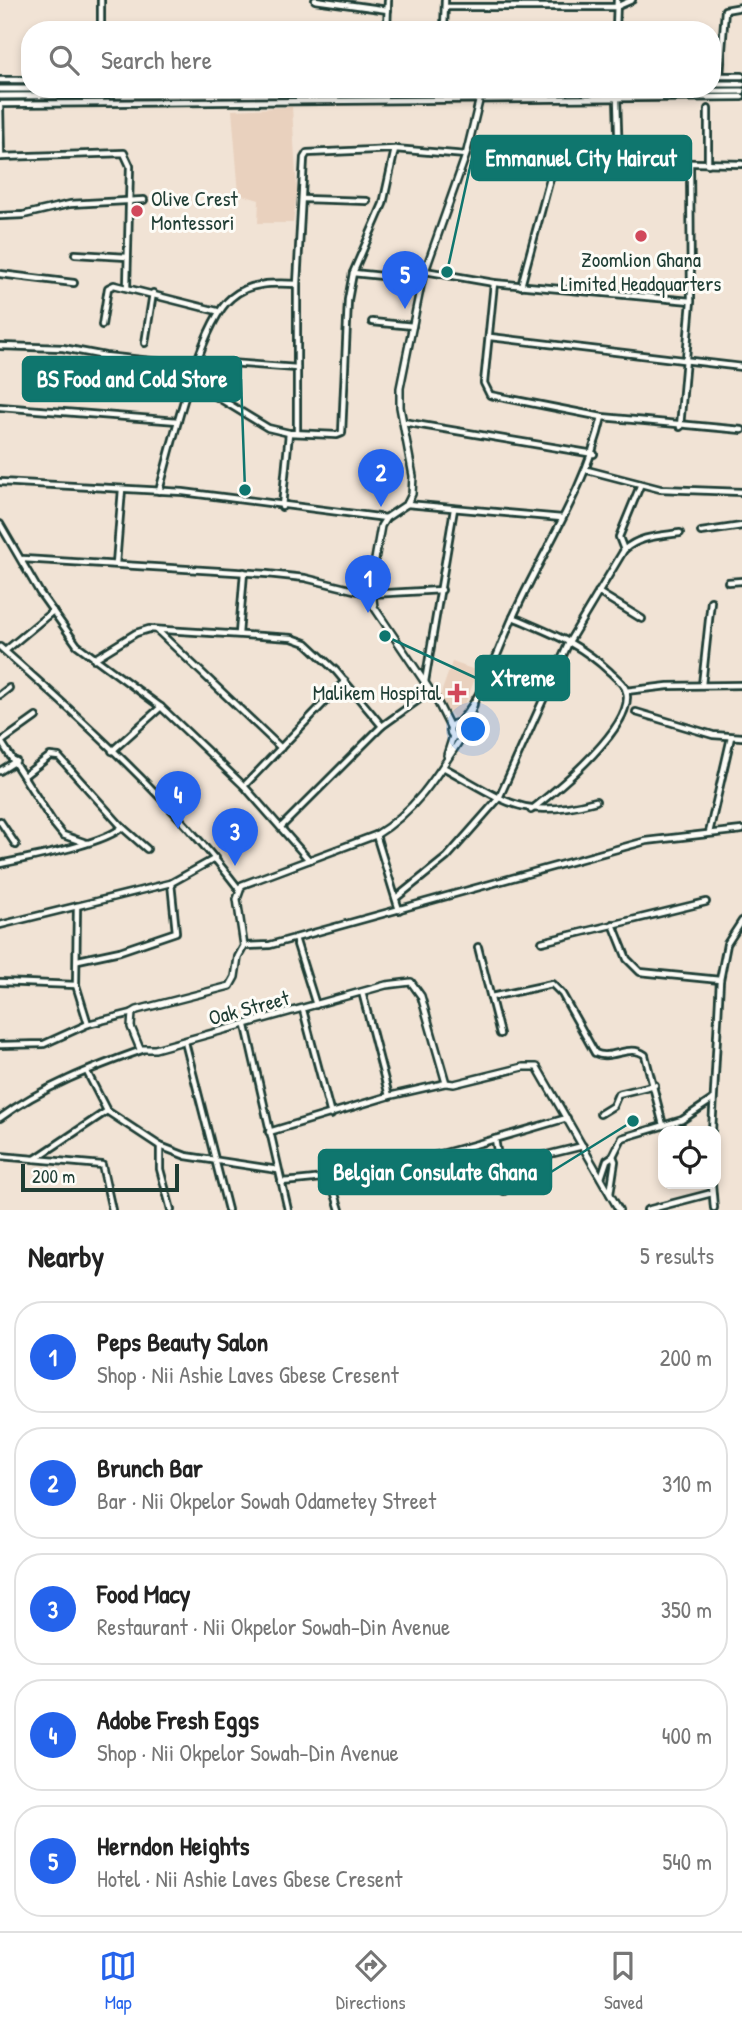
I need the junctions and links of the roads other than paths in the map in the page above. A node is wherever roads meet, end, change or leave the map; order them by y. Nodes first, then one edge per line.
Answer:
1 (101, 0) edge
2 (314, 0) edge
3 (388, 0) edge
4 (445, 0) edge
5 (555, 0) edge
6 (617, 0) edge
7 (632, 0) edge
8 (445, 7) junction
9 (742, 7) edge
10 (616, 8) junction
11 (554, 9) junction
12 (388, 10) junction
13 (101, 21) edge
14 (387, 21) edge
15 (444, 21) edge
16 (615, 21) edge
17 (721, 63) edge
18 (721, 76) edge
19 (742, 76) edge
20 (0, 80) edge
21 (21, 80) edge
22 (721, 84) edge
23 (742, 84) edge
24 (0, 89) edge
25 (21, 89) edge
26 (721, 91) edge
27 (742, 91) edge
28 (0, 96) edge
29 (21, 96) edge
30 (721, 97) edge
31 (742, 97) edge
32 (481, 98) edge
33 (680, 98) edge
34 (617, 99) junction
35 (480, 101) junction
36 (0, 106) edge
37 (708, 109) dead end
38 (395, 149) junction
39 (466, 155) junction
40 (1, 157) edge
41 (619, 160) junction
42 (690, 163) junction
43 (708, 164) junction
44 (742, 164) edge
45 (303, 199) junction
46 (127, 200) junction
47 (144, 200) dead end
48 (367, 201) dead end
49 (0, 216) edge
50 (75, 254) dead end
51 (127, 257) junction
52 (425, 271) junction
53 (353, 273) junction
54 (0, 274) edge
55 (422, 280) junction
56 (74, 283) dead end
57 (494, 283) junction
58 (297, 284) junction
59 (521, 286) junction
60 (127, 287) junction
61 (153, 293) junction
62 (691, 301) junction
63 (217, 311) junction
64 (372, 322) dead end
65 (102, 325) dead end
66 (413, 326) junction
67 (490, 337) junction
68 (145, 343) dead end
69 (0, 346) edge
70 (687, 362) junction
71 (230, 363) dead end
72 (197, 366) junction
73 (742, 367) edge
74 (298, 368) junction
75 (191, 381) junction
76 (0, 407) edge
77 (602, 417) junction
78 (178, 421) junction
79 (402, 422) junction
80 (680, 426) junction
81 (742, 430) edge
82 (289, 433) junction
83 (297, 433) junction
84 (594, 454) junction
85 (587, 470) junction
86 (0, 482) edge
87 (640, 486) junction
88 (122, 489) junction
89 (159, 491) junction
90 (742, 492) edge
91 (407, 504) junction
92 (282, 507) junction
93 (454, 509) junction
94 (386, 517) junction
95 (562, 518) junction
96 (0, 524) edge
97 (742, 526) edge
98 (701, 532) dead end
99 (680, 533) dead end
100 (624, 550) junction
101 (22, 559) junction
102 (116, 564) junction
103 (244, 572) junction
104 (742, 581) edge
105 (729, 582) dead end
106 (442, 590) junction
107 (598, 592) junction
108 (370, 594) junction
109 (711, 601) dead end
110 (53, 611) junction
111 (513, 617) junction
112 (642, 619) dead end
113 (156, 629) junction
114 (239, 634) junction
115 (570, 640) junction
116 (0, 647) edge
117 (5, 651) junction
118 (94, 659) junction
119 (345, 681) junction
120 (425, 682) junction
121 (702, 685) junction
122 (742, 685) edge
123 (9, 688) dead end
124 (430, 691) junction
125 (626, 691) junction
126 (0, 695) edge
127 (477, 697) junction
128 (161, 707) junction
129 (636, 712) dead end
130 (36, 717) dead end
131 (455, 724) junction
132 (382, 726) junction
133 (464, 733) junction
134 (453, 736) junction
135 (731, 737) junction
136 (742, 737) edge
137 (1, 741) edge
138 (281, 747) junction
139 (112, 751) junction
140 (16, 761) junction
141 (444, 764) junction
142 (0, 771) edge
143 (25, 775) junction
144 (244, 786) junction
145 (499, 798) junction
146 (596, 801) dead end
147 (531, 810) junction
148 (0, 821) edge
149 (122, 827) junction
150 (281, 827) junction
151 (742, 830) edge
152 (9, 833) junction
153 (709, 833) junction
154 (0, 834) edge
155 (376, 835) junction
156 (86, 843) junction
157 (16, 845) dead end
158 (147, 849) dead end
159 (216, 858) junction
160 (309, 860) junction
161 (0, 864) edge
162 (171, 883) junction
163 (239, 888) junction
164 (396, 898) junction
165 (706, 902) dead end
166 (78, 906) junction
167 (399, 910) junction
168 (742, 921) edge
169 (613, 924) junction
170 (0, 925) edge
171 (295, 938) junction
172 (542, 942) dead end
173 (244, 946) junction
174 (478, 947) dead end
175 (78, 960) junction
176 (720, 980) junction
177 (0, 982) edge
178 (76, 985) junction
179 (362, 992) junction
180 (491, 997) junction
181 (316, 1006) junction
182 (303, 1010) junction
183 (132, 1013) junction
184 (88, 1024) junction
185 (246, 1026) junction
186 (500, 1034) dead end
187 (185, 1042) junction
188 (0, 1045) edge
189 (142, 1051) junction
190 (87, 1072) junction
191 (446, 1083) junction
192 (655, 1085) junction
193 (389, 1096) junction
194 (712, 1100) junction
195 (701, 1110) junction
196 (107, 1111) junction
197 (600, 1114) dead end
198 (331, 1115) junction
199 (0, 1118) edge
200 (568, 1118) junction
201 (712, 1119) junction
202 (663, 1125) junction
203 (712, 1126) edge
204 (269, 1132) junction
205 (495, 1139) junction
206 (160, 1146) junction
207 (583, 1146) junction
208 (0, 1156) edge
209 (613, 1156) junction
210 (538, 1157) dead end
211 (34, 1160) junction
212 (215, 1162) junction
213 (278, 1170) junction
214 (330, 1178) junction
215 (601, 1178) junction
216 (281, 1182) junction
217 (712, 1189) edge
218 (504, 1191) dead end
219 (712, 1193) junction
220 (610, 1194) junction
221 (714, 1208) edge
222 (112, 1210) edge
223 (171, 1210) edge
224 (228, 1210) edge
225 (288, 1210) edge
226 (340, 1210) edge
227 (619, 1210) edge
228 (647, 1210) edge

1 - 13 street
2 - 12 street
3 - 12 street
4 - 8 street
5 - 11 street
6 - 10 street
7 - 10 street
8 - 11 street
8 - 15 street
9 - 17 street
10 - 11 street
10 - 16 street
12 - 14 street
18 - 19 street
20 - 21 street
22 - 23 street
24 - 25 street
26 - 27 street
28 - 29 street
30 - 31 street
32 - 35 street
33 - 34 street
34 - 35 street
34 - 41 street
35 - 36 street
35 - 39 street
36 - 40 street
37 - 43 street
38 - 39 street
38 - 45 street
38 - 53 street
39 - 52 street
40 - 46 street
41 - 42 street
41 - 59 street
42 - 43 street
42 - 62 street
43 - 44 street
45 - 48 street
45 - 58 street
46 - 47 street
46 - 49 street
46 - 51 street
50 - 51 street
51 - 60 street
52 - 55 street
52 - 57 street
53 - 55 street
53 - 83 street
54 - 56 street
55 - 66 street
57 - 59 street
57 - 67 street
58 - 63 street
58 - 74 street
59 - 62 street
60 - 61 street
60 - 65 street
61 - 63 street
61 - 68 street
62 - 70 street
63 - 72 street
64 - 66 street
66 - 79 street
67 - 70 street
67 - 77 street
69 - 72 street
70 - 73 street
70 - 80 street
71 - 74 street
72 - 75 street
74 - 83 street
75 - 78 street
75 - 82 street
76 - 78 street
77 - 80 street
77 - 84 street
78 - 89 street
79 - 84 street
79 - 91 street
80 - 81 street
82 - 83 street
82 - 92 street
84 - 85 street
85 - 87 street
85 - 95 street
86 - 88 street
87 - 90 street
87 - 100 street
88 - 89 street
88 - 102 street
89 - 92 street
91 - 93 street
91 - 94 street
92 - 94 street
93 - 95 street
93 - 106 street
94 - 108 street
95 - 111 street
96 - 101 street
97 - 98 street
99 - 100 street
100 - 107 street
101 - 102 street
101 - 110 street
102 - 103 street
103 - 108 street
103 - 114 street
104 - 105 street
106 - 108 street
106 - 120 street
107 - 112 street
107 - 115 street
108 - 120 street
109 - 121 street
110 - 117 street
110 - 118 street
111 - 115 street
111 - 127 street
113 - 114 street
113 - 118 street
113 - 138 street
114 - 119 street
115 - 125 street
115 - 145 street
116 - 117 street
117 - 139 street
118 - 128 street
119 - 132 street
119 - 138 street
120 - 124 street
121 - 122 street
121 - 125 street
123 - 126 street
124 - 131 street
124 - 132 street
125 - 147 street
127 - 131 street
127 - 133 street
128 - 139 street
128 - 144 street
129 - 135 street
130 - 137 street
131 - 133 street
131 - 134 street
132 - 150 street
133 - 134 street
133 - 141 street
134 - 141 street
135 - 136 street
135 - 153 street
137 - 140 street
138 - 144 street
139 - 159 street
140 - 142 street
140 - 143 street
141 - 145 street
141 - 155 street
143 - 149 street
143 - 156 street
144 - 150 street
145 - 147 street
145 - 164 street
146 - 147 street
148 - 152 street
149 - 156 street
149 - 158 street
150 - 160 street
151 - 153 street
152 - 154 street
152 - 157 street
153 - 167 street
155 - 160 street
155 - 164 street
156 - 161 street
159 - 162 street
159 - 163 street
160 - 163 street
162 - 166 street
162 - 175 street
163 - 173 street
164 - 167 street
165 - 169 street
166 - 170 street
166 - 175 street
167 - 171 street
168 - 176 street
169 - 172 street
169 - 176 street
171 - 173 street
171 - 181 street
173 - 183 street
174 - 180 street
175 - 178 street
176 - 194 street
177 - 178 street
178 - 184 street
179 - 181 street, Oak Street
179 - 191 street, Oak Street
179 - 193 street
180 - 186 street
180 - 192 street
181 - 182 street, Oak Street
182 - 185 street, Oak Street
182 - 198 street
183 - 184 street
183 - 189 street
184 - 188 street
185 - 187 street, Oak Street
185 - 204 street
187 - 189 street, Oak Street
187 - 212 street
189 - 190 street, Oak Street
190 - 196 street
190 - 199 street, Oak Street
191 - 193 street
191 - 200 street
192 - 197 street
192 - 202 street
193 - 198 street
194 - 195 street
194 - 201 street
195 - 201 street
195 - 202 street
196 - 206 street
196 - 211 street
198 - 204 street
200 - 205 street
200 - 207 street
201 - 203 street
202 - 209 street
204 - 213 street
205 - 214 street
205 - 218 street
206 - 212 street
206 - 223 street
207 - 210 street
207 - 215 street
208 - 211 street
209 - 215 street
209 - 220 street
211 - 222 street
212 - 213 street
212 - 224 street
213 - 216 street
214 - 216 street
214 - 226 street
215 - 220 street
216 - 225 street
217 - 219 street
219 - 221 street
219 - 228 street
220 - 227 street

